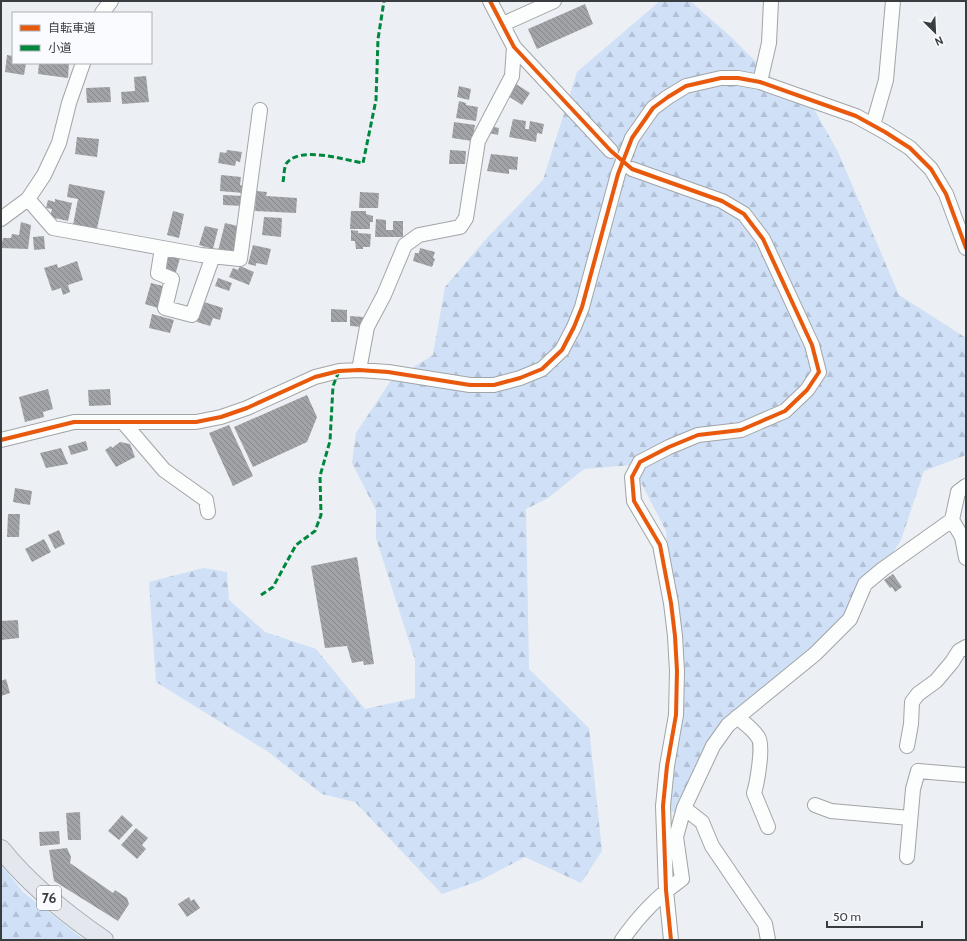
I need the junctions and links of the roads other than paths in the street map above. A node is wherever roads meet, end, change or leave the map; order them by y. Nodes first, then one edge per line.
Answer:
1 (111, 1) edge
2 (490, 1) edge
3 (554, 1) edge
4 (771, 1) edge
5 (893, 1) edge
6 (103, 12) edge
7 (503, 24) junction
8 (514, 47) junction
9 (83, 64) edge
10 (760, 82) junction
11 (260, 110) dead end
12 (873, 125) junction
13 (611, 152) dead end
14 (632, 169) dead end
15 (28, 199) junction
16 (1, 219) edge
17 (162, 248) junction
18 (966, 248) edge
19 (213, 256) junction
20 (359, 370) junction
21 (123, 422) junction
22 (1, 440) edge
23 (966, 486) edge
24 (208, 512) dead end
25 (952, 520) junction
26 (966, 558) edge
27 (966, 647) edge
28 (737, 717) junction
29 (907, 746) dead end
30 (966, 775) edge
31 (815, 805) dead end
32 (684, 808) junction
33 (910, 818) junction
34 (768, 827) dead end
35 (1, 849) edge
36 (907, 857) dead end
37 (666, 890) junction
38 (104, 940) edge
39 (622, 940) edge
40 (671, 940) edge
41 (768, 940) edge

1 - 6 street
2 - 7 street
3 - 7 street
4 - 10 street
5 - 12 street
7 - 8 street
8 - 13 street
8 - 20 street
9 - 15 street
10 - 12 street
10 - 20 street
11 - 19 street
12 - 18 street
14 - 37 street
15 - 16 street
15 - 17 street
17 - 19 street
17 - 19 street
20 - 21 street
21 - 22 street
21 - 24 street
23 - 25 street
25 - 26 street
25 - 28 street
27 - 29 street
28 - 32 street
28 - 34 street
30 - 33 street
31 - 33 street
32 - 37 street
32 - 41 street
33 - 36 street
35 - 38 main road, 76
37 - 39 street
37 - 40 street

